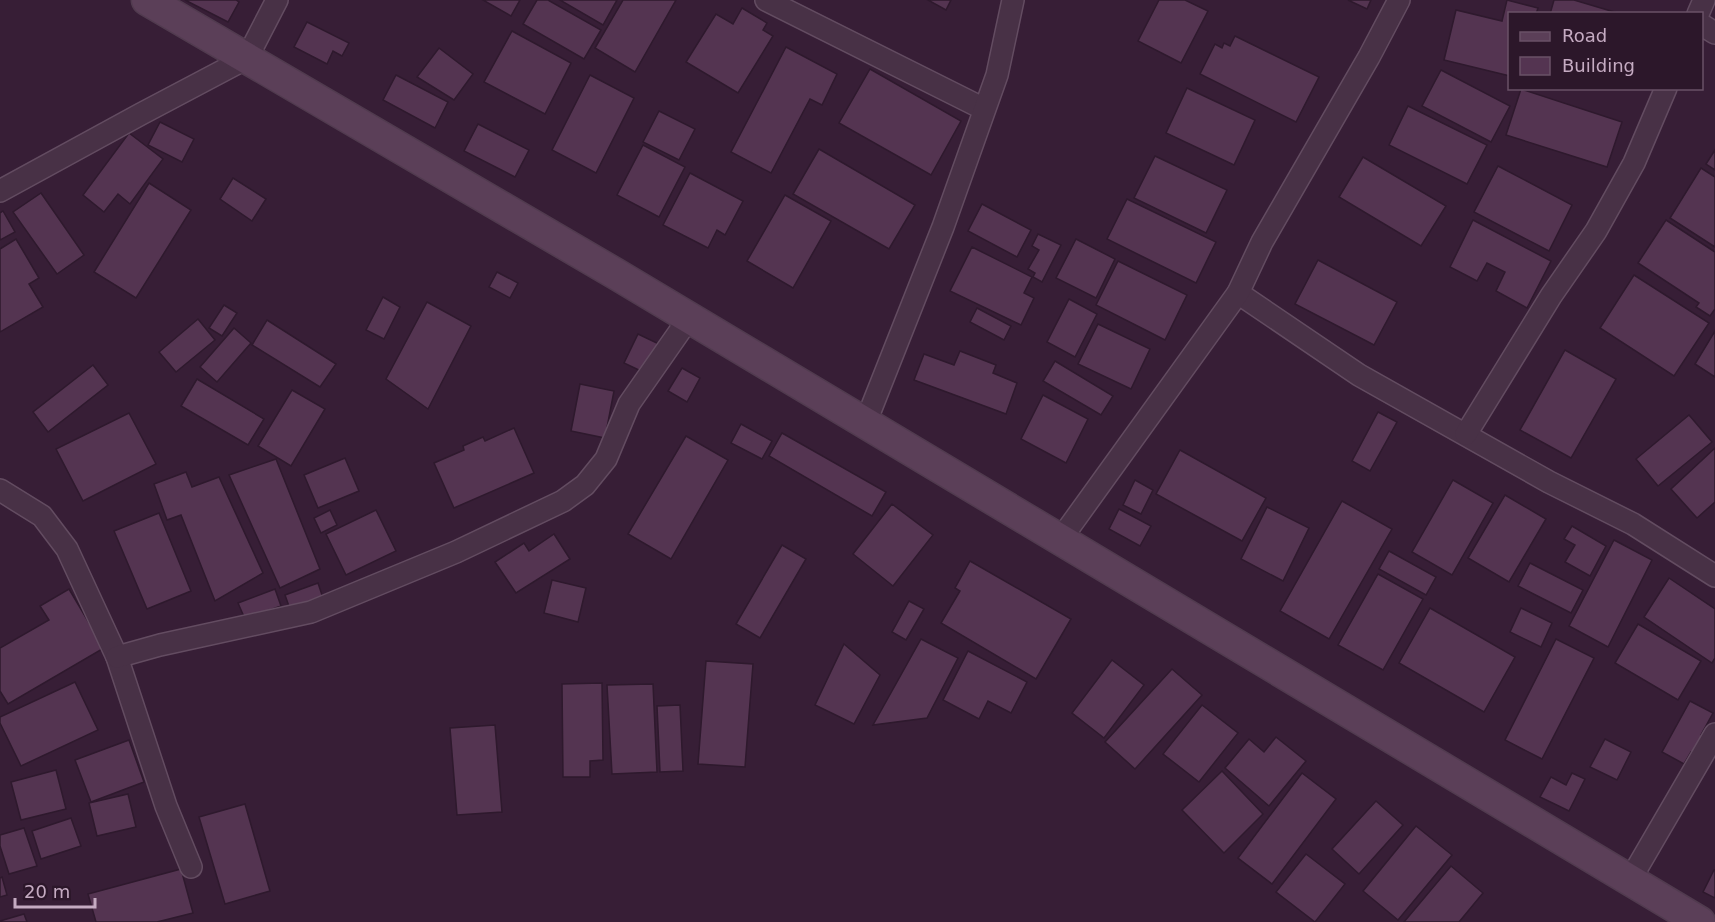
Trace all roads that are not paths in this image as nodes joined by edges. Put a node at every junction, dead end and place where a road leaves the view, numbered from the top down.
1 (147, 0) edge
2 (277, 0) edge
3 (766, 0) edge
4 (1013, 0) edge
5 (1399, 0) edge
6 (247, 58) junction
7 (1665, 90) edge
8 (984, 109) junction
9 (0, 191) edge
10 (1238, 293) junction
11 (689, 318) junction
12 (865, 424) junction
13 (1466, 434) junction
14 (0, 490) edge
15 (1060, 540) junction
16 (1715, 576) edge
17 (117, 657) junction
18 (1715, 734) edge
19 (191, 867) dead end
20 (1630, 880) junction
21 (1700, 922) edge

1 - 6 main road
2 - 6 street
3 - 8 street
4 - 8 street
5 - 10 street
6 - 9 street
6 - 11 main road
7 - 13 street
8 - 12 street
10 - 13 street
10 - 15 street
11 - 12 main road
11 - 17 street
12 - 15 main road
13 - 16 street
14 - 17 street
15 - 20 main road
17 - 19 street
18 - 20 street
20 - 21 main road

